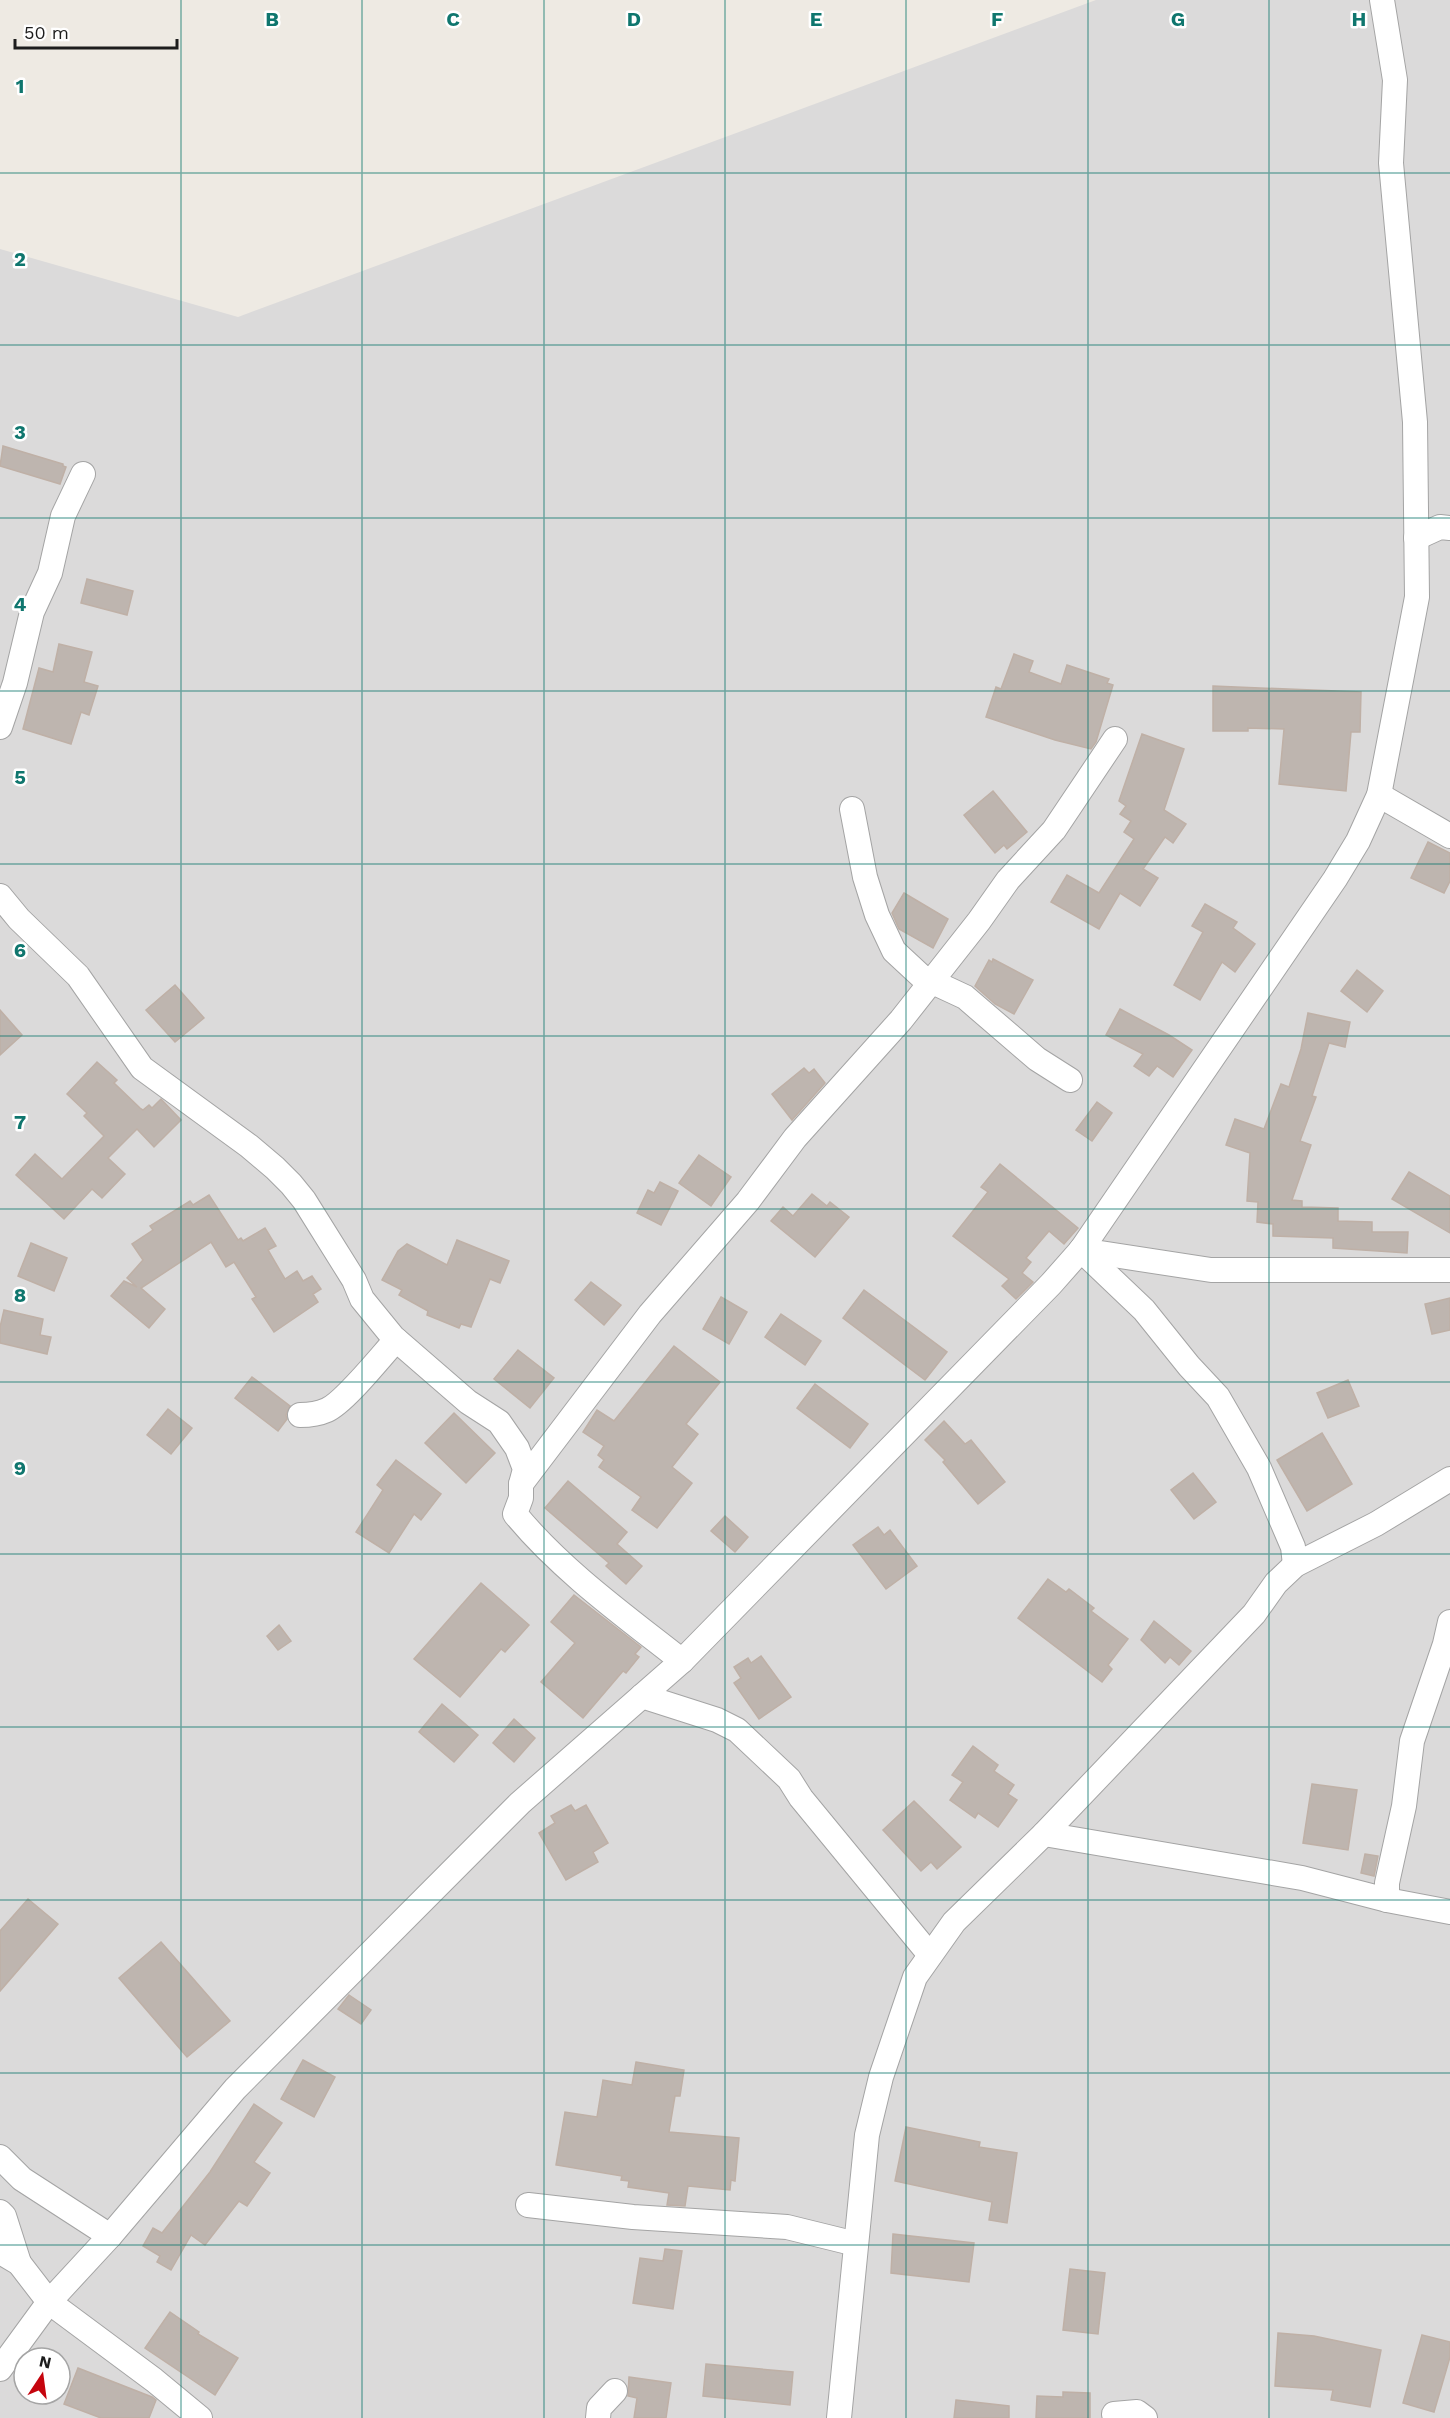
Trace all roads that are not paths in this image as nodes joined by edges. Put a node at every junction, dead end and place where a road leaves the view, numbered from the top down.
1 (1382, 0) edge
2 (83, 474) dead end
3 (1450, 528) edge
4 (1416, 538) junction
5 (0, 727) edge
6 (1116, 739) dead end
7 (1379, 795) junction
8 (852, 809) dead end
9 (1450, 836) edge
10 (0, 896) edge
11 (932, 982) junction
12 (1070, 1080) dead end
13 (1081, 1250) junction
14 (1450, 1270) edge
15 (396, 1340) junction
16 (300, 1415) dead end
17 (521, 1485) junction
18 (1443, 1489) edge
19 (1295, 1565) junction
20 (1450, 1622) edge
21 (682, 1661) junction
22 (642, 1696) junction
23 (1044, 1834) junction
24 (1388, 1900) junction
25 (1450, 1912) edge
26 (930, 1955) junction
27 (0, 2157) edge
28 (528, 2205) dead end
29 (0, 2212) edge
30 (110, 2236) junction
31 (856, 2244) junction
32 (10, 2258) edge
33 (49, 2302) junction
34 (0, 2369) edge
35 (615, 2391) dead end
36 (1114, 2414) dead end
37 (200, 2418) edge
38 (598, 2418) edge
39 (839, 2418) edge
40 (1145, 2418) edge

1 - 4 street
2 - 5 street
3 - 4 street
4 - 7 street
6 - 11 street
7 - 9 street
7 - 13 street
8 - 11 street
10 - 15 street
11 - 12 street
11 - 17 street
13 - 14 street
13 - 19 street
13 - 21 street
15 - 16 street
15 - 17 street
17 - 21 street
18 - 19 street
19 - 23 street
20 - 24 street
21 - 22 street
22 - 26 street
22 - 30 street
23 - 24 street
23 - 26 street
24 - 25 street
26 - 31 street
27 - 30 street
28 - 31 street
29 - 32 street
30 - 33 street
31 - 39 street
32 - 33 street
33 - 34 street
33 - 37 street
35 - 38 street
36 - 40 street

